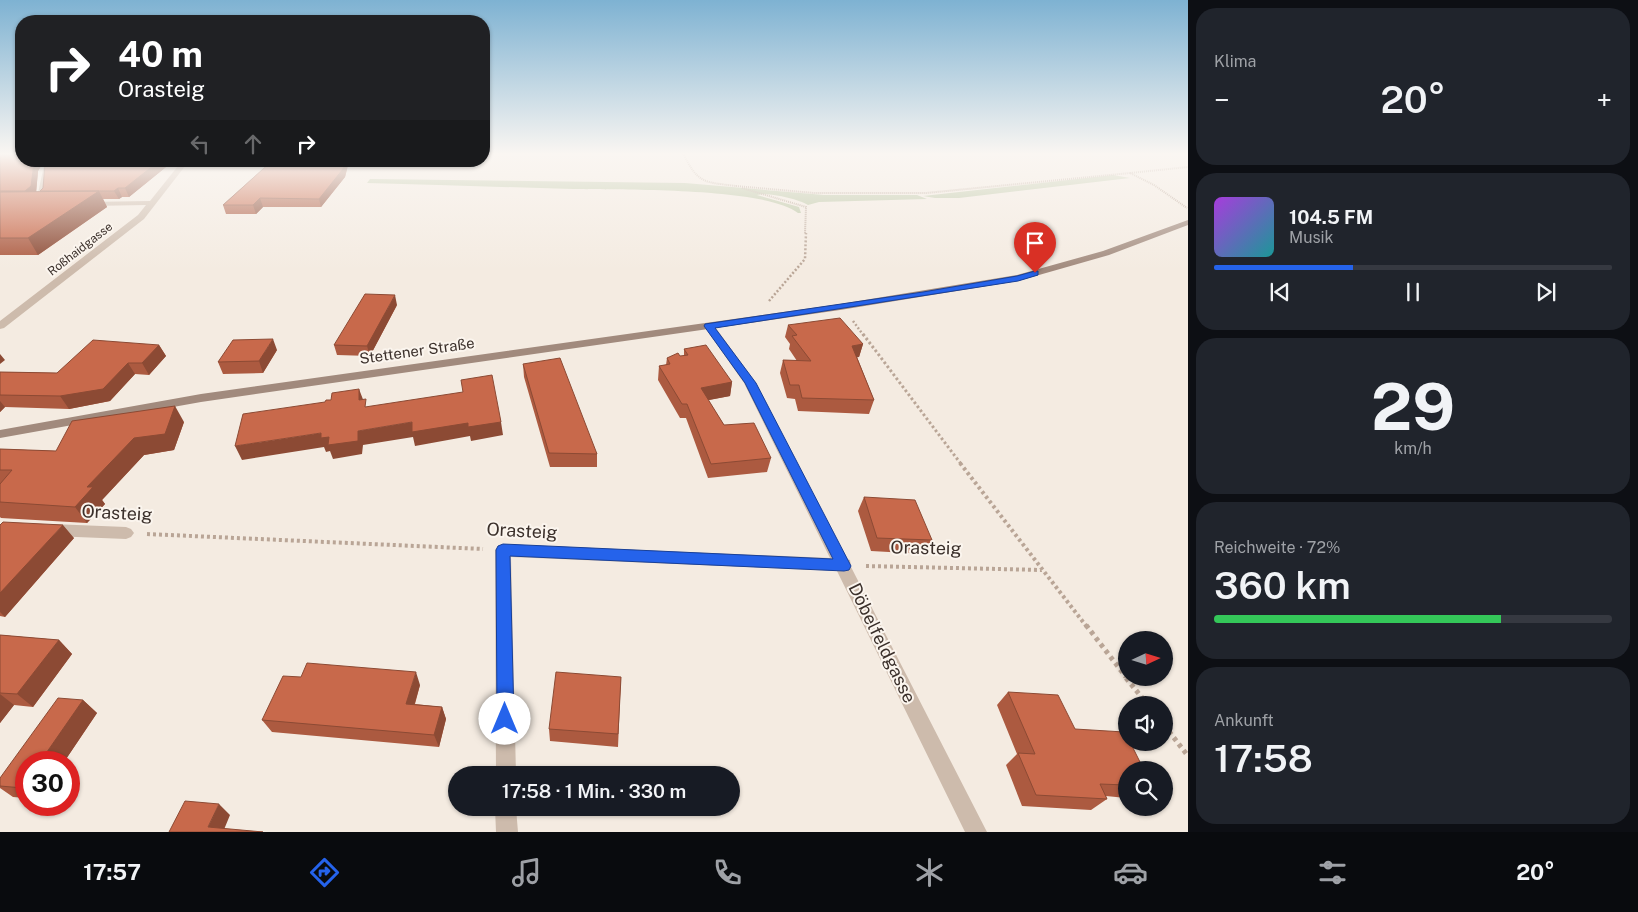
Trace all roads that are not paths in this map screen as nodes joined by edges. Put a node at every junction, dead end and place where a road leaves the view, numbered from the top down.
1 (42, 192) edge
2 (163, 192) edge
3 (154, 203) junction
4 (42, 204) edge
5 (80, 204) edge
6 (1188, 222) edge
7 (0, 326) edge
8 (709, 326) junction
9 (0, 434) edge
10 (39, 529) edge
11 (126, 533) road end
12 (844, 566) junction
13 (506, 766) edge
14 (506, 816) edge
15 (507, 832) edge
16 (976, 832) edge

1 - 4 street
2 - 3 street, Roßhaidgasse
3 - 5 street
3 - 7 street, Roßhaidgasse
6 - 8 street, Stettener Straße
8 - 9 street, Stettener Straße
8 - 12 street, Döbelfeldgasse
10 - 11 street, Orasteig
12 - 13 street, Orasteig
12 - 16 street, Döbelfeldgasse
14 - 15 street

